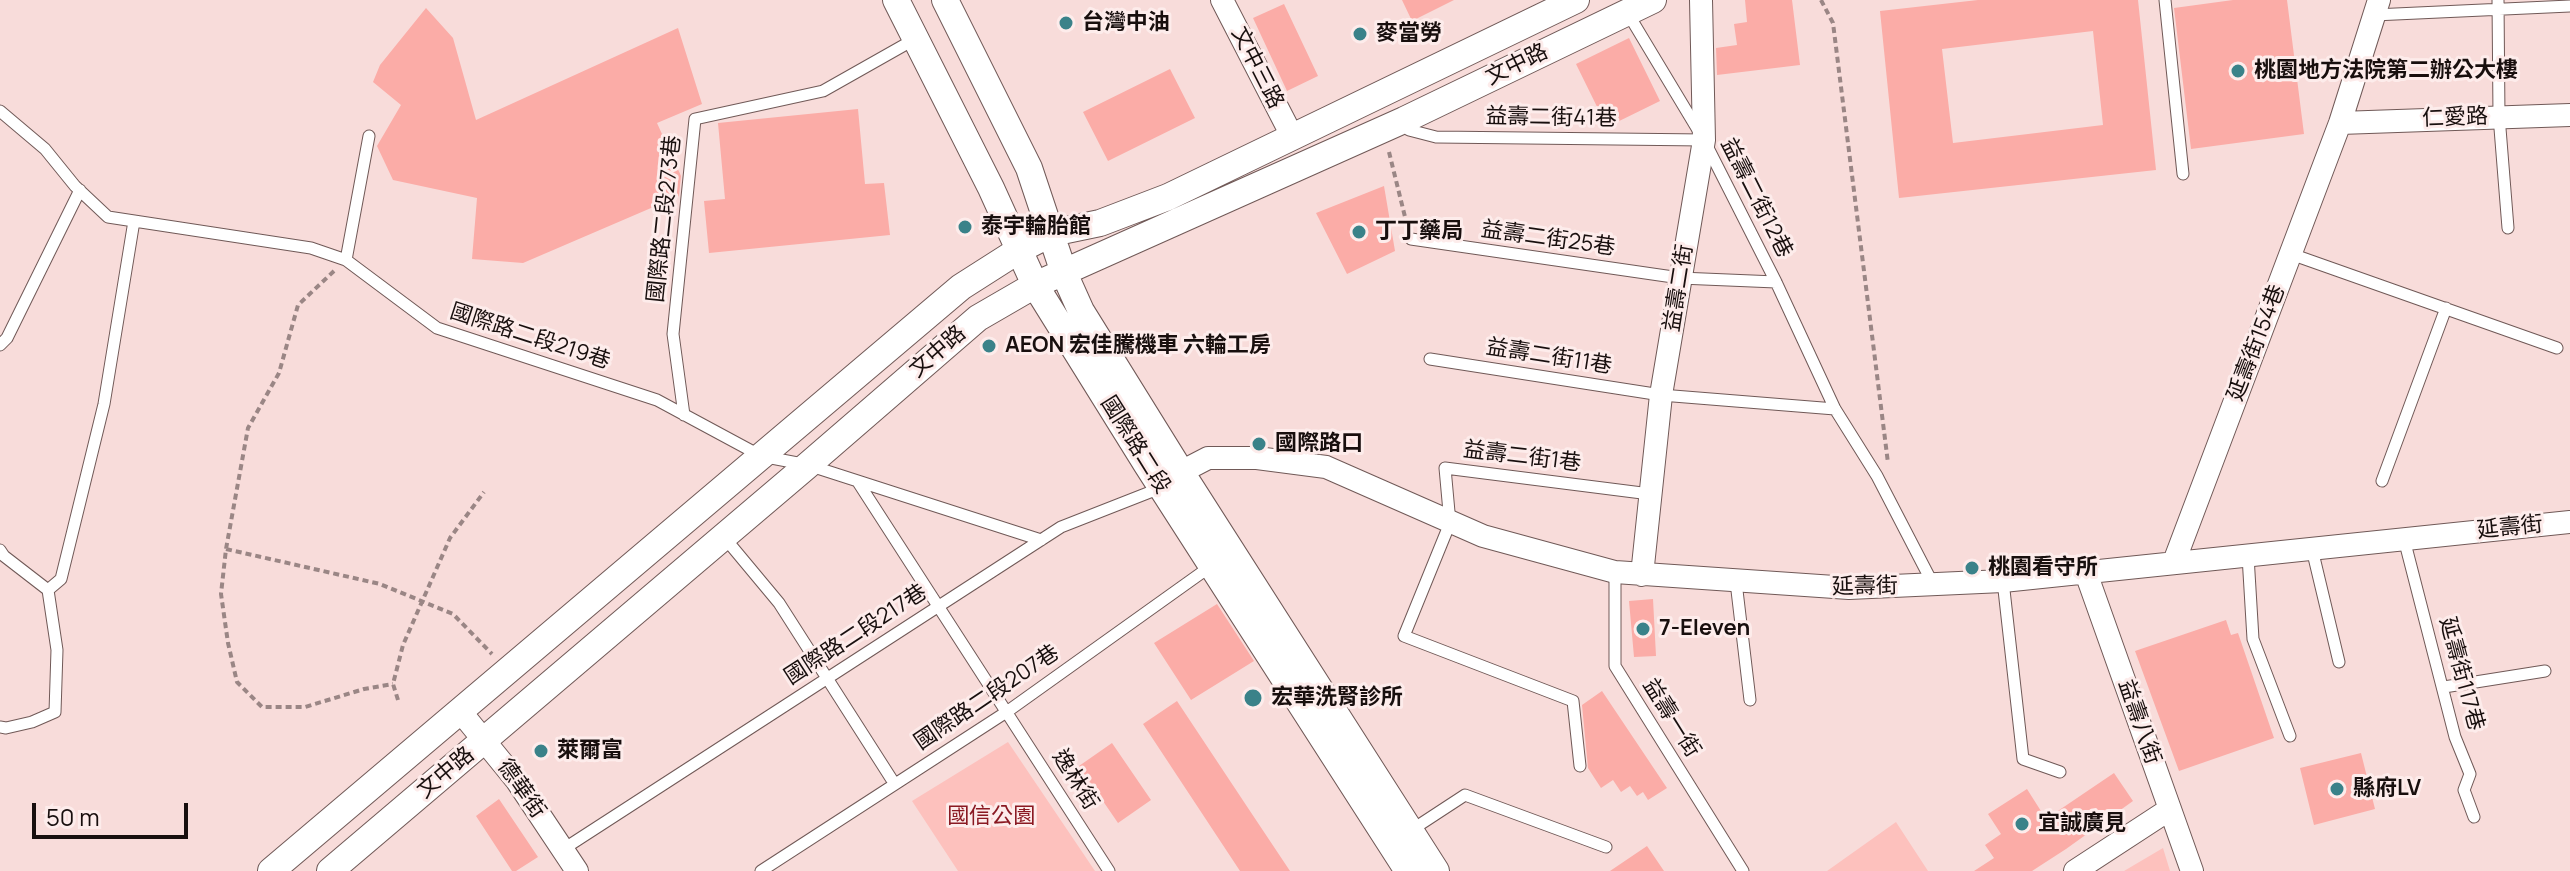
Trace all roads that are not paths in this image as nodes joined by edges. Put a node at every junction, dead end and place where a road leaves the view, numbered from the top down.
1 (896, 0) edge
2 (945, 0) edge
3 (1222, 0) edge
4 (1576, 0) edge
5 (1653, 0) edge
6 (1701, 0) edge
7 (2165, 0) edge
8 (2498, 4) edge
9 (1624, 6) edge
10 (2570, 6) edge
11 (2376, 8) edge
12 (915, 39) junction
13 (0, 111) edge
14 (2570, 115) edge
15 (2499, 116) junction
16 (2340, 123) junction
17 (1393, 124) junction
18 (369, 136) dead end
19 (1292, 136) junction
20 (1704, 140) junction
21 (2183, 174) dead end
22 (80, 190) junction
23 (134, 221) junction
24 (2508, 228) dead end
25 (1052, 233) junction
26 (1411, 239) road end
27 (1019, 250) junction
28 (2291, 254) junction
29 (346, 260) junction
30 (1064, 273) junction
31 (1680, 278) junction
32 (1776, 282) junction
33 (1035, 285) junction
34 (2446, 308) junction
35 (0, 345) edge
36 (2557, 348) dead end
37 (1430, 359) dead end
38 (1661, 395) junction
39 (1835, 409) junction
40 (684, 415) junction
41 (761, 456) junction
42 (808, 465) junction
43 (1171, 480) junction
44 (858, 481) junction
45 (2382, 481) dead end
46 (1650, 494) junction
47 (2570, 522) edge
48 (1450, 523) junction
49 (724, 537) junction
50 (2404, 539) junction
51 (1041, 540) junction
52 (2312, 549) junction
53 (0, 550) edge
54 (2248, 556) junction
55 (1222, 559) junction
56 (2174, 562) junction
57 (1615, 572) junction
58 (2086, 573) junction
59 (1642, 575) junction
60 (2003, 581) junction
61 (1736, 582) junction
62 (1933, 584) junction
63 (48, 590) junction
64 (938, 606) junction
65 (2339, 662) dead end
66 (2545, 671) dead end
67 (825, 678) junction
68 (2444, 687) junction
69 (1750, 700) dead end
70 (460, 711) junction
71 (1008, 711) junction
72 (0, 727) edge
73 (2290, 736) dead end
74 (485, 740) junction
75 (1580, 766) dead end
76 (2060, 772) dead end
77 (894, 783) junction
78 (2170, 809) junction
79 (2474, 817) dead end
80 (1410, 831) junction
81 (1606, 847) dead end
82 (562, 850) junction
83 (271, 871) edge
84 (330, 871) edge
85 (577, 871) edge
86 (761, 871) edge
87 (1109, 871) edge
88 (1408, 871) edge
89 (1436, 871) edge
90 (1743, 871) edge
91 (2075, 871) edge
92 (2192, 871) edge

1 - 12 street, 國際路二段
2 - 25 street, 國際路二段
3 - 19 street, 文中三路
4 - 19 street, 文中路
5 - 9 street, 文中路
6 - 20 street, 益壽二街
7 - 21 lane
8 - 10 lane
8 - 11 lane
8 - 15 lane
9 - 17 street, 文中路
9 - 20 lane, 益壽二街12巷
11 - 16 street, 延壽街154巷
12 - 27 street, 國際路二段
12 - 40 lane, 國際路二段273巷
13 - 22 lane, 國際路二段219巷
14 - 15 street, 仁愛路
15 - 16 street, 仁愛路
15 - 24 lane
16 - 28 street, 延壽街154巷
17 - 20 lane, 益壽二街41巷
17 - 30 street, 文中路
18 - 29 lane
19 - 25 street, 文中路
20 - 31 street, 益壽二街
20 - 32 lane, 益壽二街12巷
22 - 23 lane, 國際路二段219巷
22 - 35 lane
23 - 29 lane, 國際路二段219巷
23 - 63 lane
25 - 27 street, 文中路
25 - 30 street, 國際路二段
26 - 31 lane, 益壽二街25巷
27 - 33 street, 國際路二段
27 - 41 street, 文中路
28 - 34 lane
28 - 56 street, 延壽街154巷
29 - 40 lane, 國際路二段219巷
30 - 33 street, 文中路
30 - 43 street, 國際路二段
31 - 32 lane, 益壽二街25巷
31 - 38 street, 益壽二街
32 - 39 lane, 益壽二街12巷
33 - 42 street, 文中路
33 - 43 street, 國際路二段
34 - 36 lane
34 - 45 lane
37 - 38 lane, 益壽二街11巷
38 - 39 lane
38 - 46 street, 益壽二街
39 - 62 lane, 益壽二街12巷
40 - 41 lane, 國際路二段219巷
41 - 42 lane, 國際路二段219巷
41 - 70 street, 文中路
42 - 44 lane, 國際路二段219巷
42 - 49 street, 文中路
43 - 48 street, 延壽街
43 - 51 lane, 國際路二段217巷
43 - 55 street, 國際路二段
44 - 51 lane, 國際路二段219巷
44 - 64 lane, 逸林街
46 - 48 lane, 益壽二街1巷
46 - 59 street, 益壽二街
47 - 50 street, 延壽街
48 - 57 street, 延壽街
48 - 75 lane
49 - 67 lane
49 - 74 street, 文中路
50 - 52 street, 延壽街
50 - 68 lane, 延壽街117巷
51 - 64 lane, 國際路二段217巷
52 - 54 street, 延壽街
52 - 65 lane
53 - 63 lane
54 - 56 street, 延壽街
54 - 73 lane
55 - 71 lane, 國際路二段207巷
55 - 80 street, 國際路二段
55 - 88 street, 國際路二段
56 - 58 street, 延壽街
57 - 59 street, 延壽街
57 - 90 lane, 益壽一街
58 - 60 street, 延壽街
58 - 78 street, 益壽八街
59 - 61 street, 延壽街
60 - 62 street, 延壽街
60 - 76 lane
61 - 62 street, 延壽街
61 - 69 lane
63 - 72 lane
64 - 67 lane, 國際路二段217巷
64 - 71 lane, 逸林街
66 - 68 lane
67 - 77 lane
67 - 82 lane, 國際路二段217巷
68 - 79 lane, 延壽街117巷
70 - 74 street, 德華街
70 - 83 street, 文中路
71 - 77 lane, 國際路二段207巷
71 - 87 lane, 逸林街
74 - 82 street, 德華街
74 - 84 street, 文中路
77 - 86 lane, 國際路二段207巷
78 - 91 street
78 - 92 street, 益壽八街
80 - 81 lane
80 - 89 street, 國際路二段
82 - 85 street, 德華街

